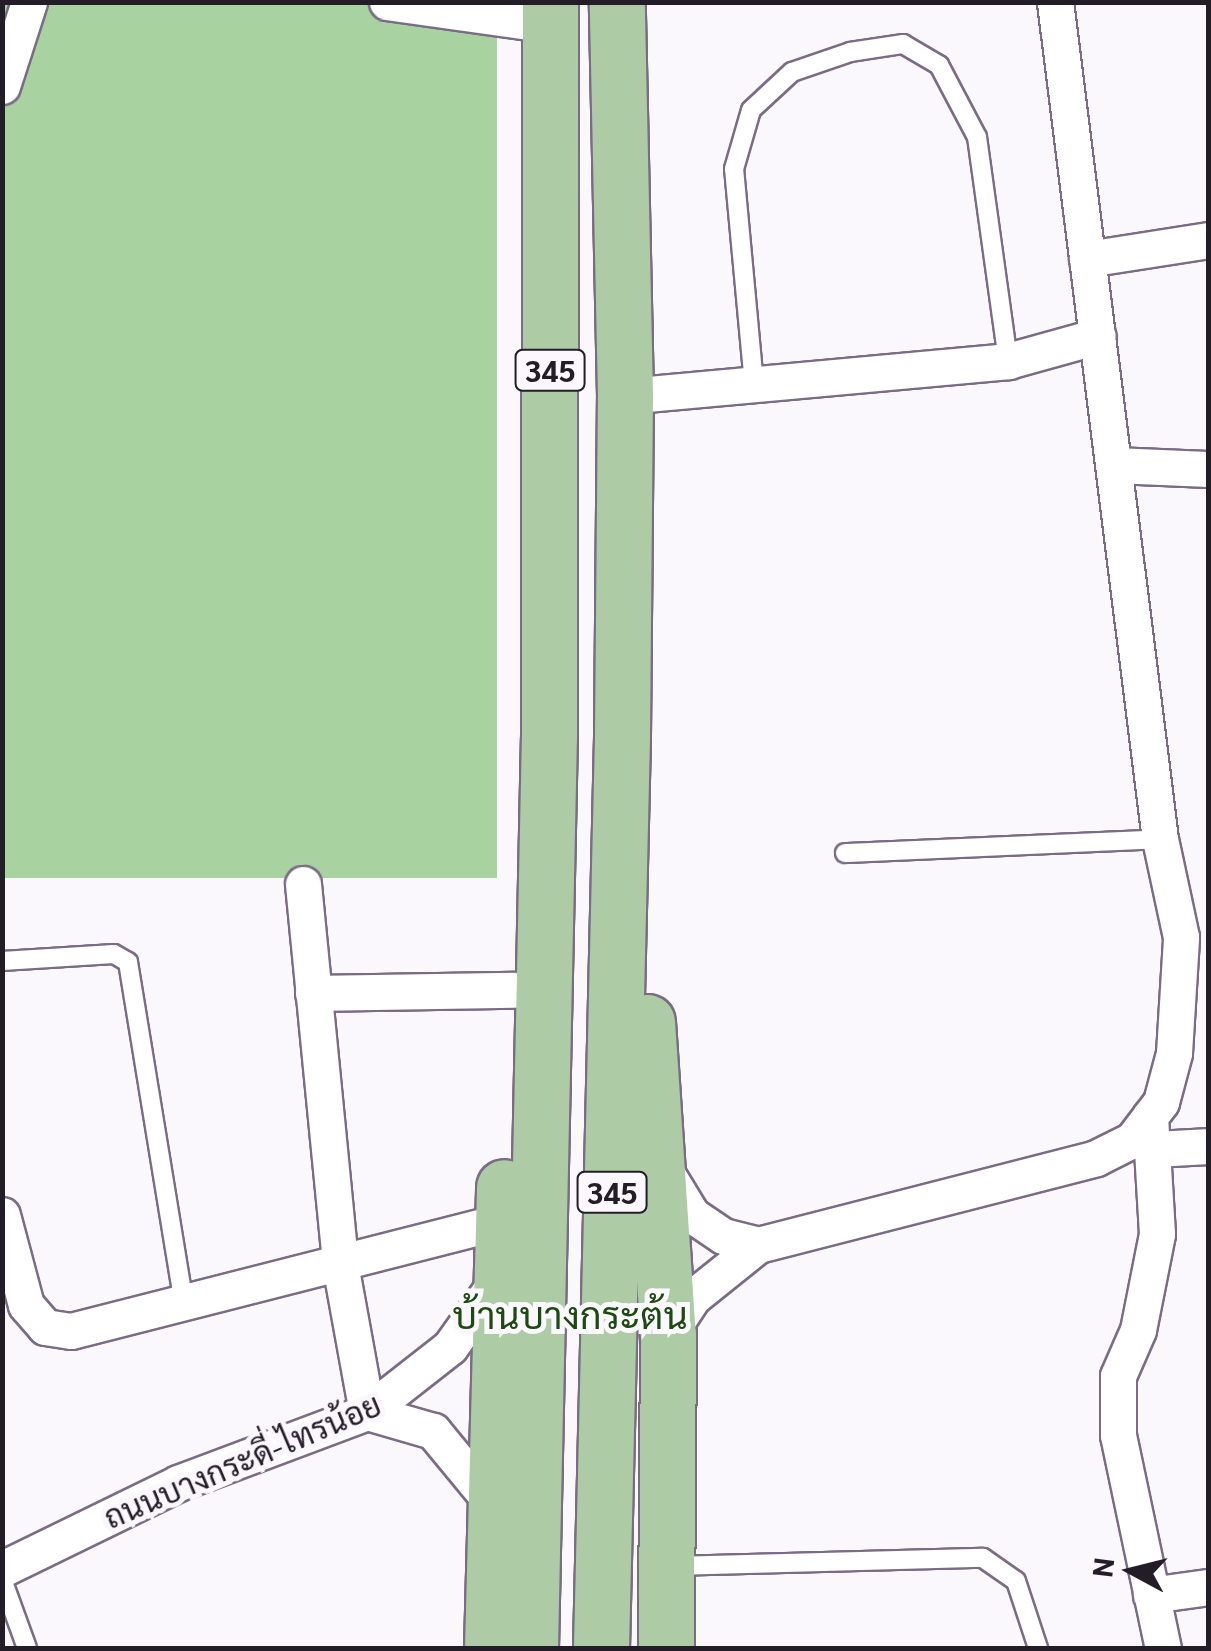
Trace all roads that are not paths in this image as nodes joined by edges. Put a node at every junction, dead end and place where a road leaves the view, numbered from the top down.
1 (28, 2) edge
2 (387, 2) edge
3 (617, 2) edge
4 (1055, 2) edge
5 (550, 14) edge
6 (2, 86) edge
7 (1208, 240) edge
8 (1087, 260) junction
9 (1098, 336) junction
10 (1008, 361) junction
11 (754, 384) junction
12 (625, 396) junction
13 (1114, 465) junction
14 (1208, 469) edge
15 (622, 735) junction
16 (549, 737) junction
17 (1160, 839) junction
18 (844, 853) dead end
19 (304, 884) dead end
20 (2, 961) edge
21 (514, 990) junction
22 (313, 993) junction
23 (655, 1127) junction
24 (1152, 1133) junction
25 (1208, 1146) edge
26 (2, 1215) edge
27 (502, 1221) junction
28 (758, 1246) junction
29 (340, 1264) junction
30 (499, 1278) junction
31 (184, 1303) junction
32 (668, 1335) junction
33 (367, 1412) junction
34 (494, 1504) junction
35 (667, 1566) junction
36 (2, 1569) edge
37 (2, 1578) edge
38 (1208, 1587) edge
39 (1151, 1595) junction
40 (27, 1648) edge
41 (492, 1648) edge
42 (530, 1648) edge
43 (601, 1648) edge
44 (666, 1648) edge
45 (1038, 1648) edge
46 (1163, 1648) edge

1 - 6 street
2 - 5 street
3 - 12 main road, 345
4 - 8 street
5 - 16 main road, 345
7 - 8 street
8 - 9 street
9 - 10 street
9 - 13 street
10 - 11 street
10 - 11 lane
11 - 12 street
12 - 15 main road, 345
13 - 14 street
13 - 17 street
15 - 23 main road
15 - 43 main road, 345
16 - 21 main road
16 - 42 main road, 345
17 - 18 lane
17 - 24 street
19 - 22 street
20 - 31 lane
21 - 22 street
21 - 27 main road
22 - 29 street
23 - 28 street
23 - 32 main road
24 - 25 street
24 - 28 street
24 - 39 street
26 - 31 street
27 - 29 street
27 - 30 main road
28 - 32 street
29 - 31 street
29 - 33 street
30 - 33 street, ถนนบางกระดี่-ไทรน้อย
30 - 34 main road
32 - 35 main road
33 - 34 street
33 - 36 street, ถนนบางกระดี่-ไทรน้อย
34 - 41 main road
35 - 44 main road
35 - 45 lane
37 - 40 lane
38 - 39 street
39 - 46 street

